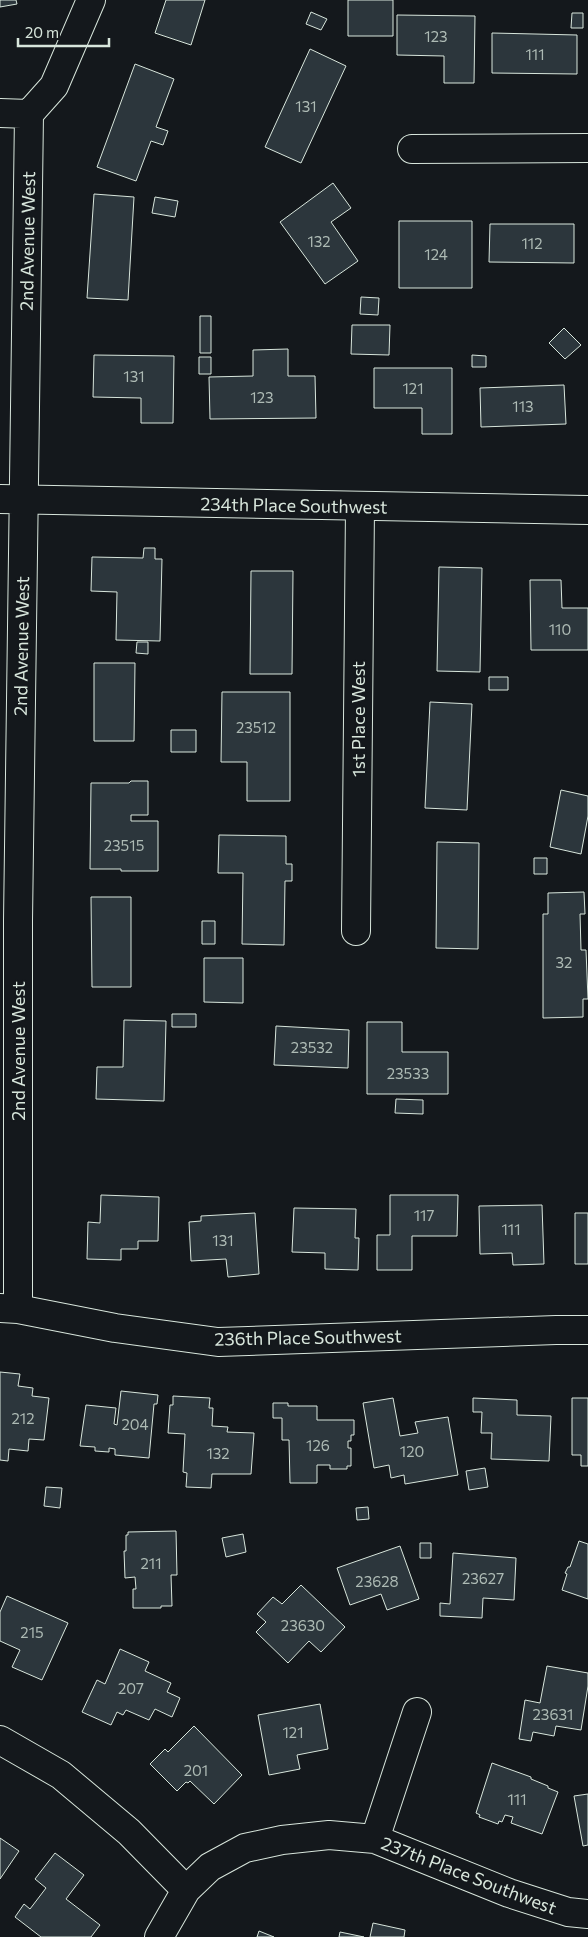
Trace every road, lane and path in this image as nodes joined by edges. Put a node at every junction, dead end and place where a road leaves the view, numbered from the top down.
1 (91, 0) edge
2 (0, 113) edge
3 (28, 114) junction
4 (588, 148) edge
5 (412, 149) dead end
6 (12, 500) edge
7 (360, 507) junction
8 (588, 510) edge
9 (9, 921) edge
10 (356, 931) dead end
11 (9, 1309) edge
12 (588, 1330) edge
13 (417, 1712) dead end
14 (0, 1740) edge
15 (375, 1838) junction
16 (186, 1890) junction
17 (588, 1914) edge
18 (160, 1937) edge

1 - 3 street
2 - 3 street
3 - 6 street, 2nd Avenue West
4 - 5 street
6 - 7 street, 234th Place Southwest
6 - 9 street, 2nd Avenue West
7 - 8 street, 234th Place Southwest
7 - 10 street, 1st Place West
9 - 11 street, 2nd Avenue West
11 - 12 street, 236th Place Southwest
13 - 15 street
14 - 16 street
15 - 16 street, 237th Place Southwest
15 - 17 street, 237th Place Southwest
16 - 18 street

